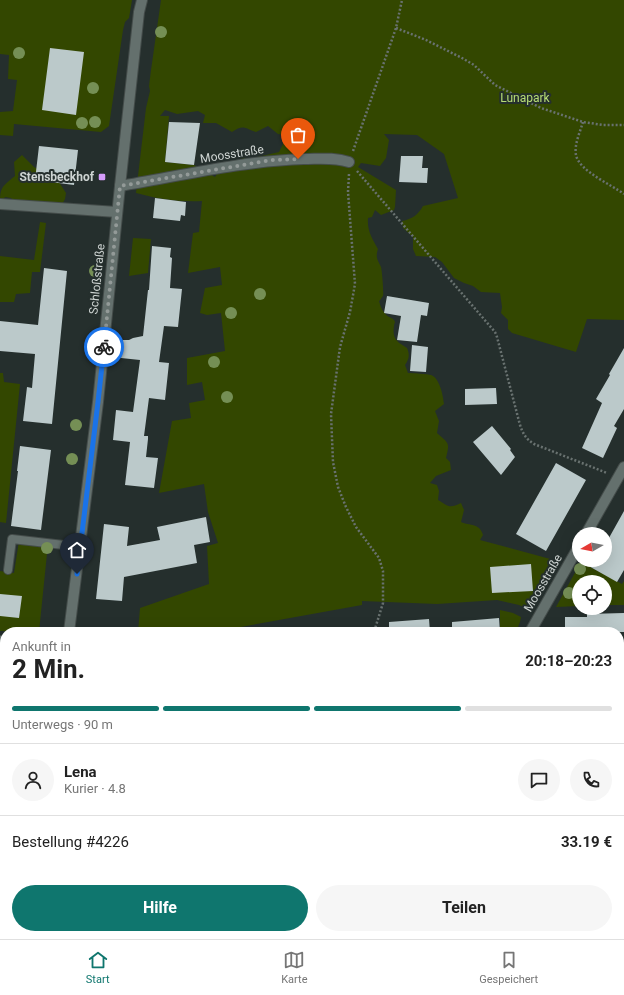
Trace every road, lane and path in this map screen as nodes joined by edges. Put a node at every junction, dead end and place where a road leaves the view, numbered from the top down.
1 (142, 0) edge
2 (402, 0) edge
3 (396, 28) junction
4 (583, 122) junction
5 (624, 125) edge
6 (349, 162) junction
7 (120, 186) junction
8 (624, 194) edge
9 (0, 204) edge
10 (117, 212) junction
11 (624, 467) edge
12 (619, 477) junction
13 (590, 527) edge
14 (81, 547) junction
15 (572, 558) edge
16 (8, 570) dead end
17 (70, 627) edge
18 (376, 627) edge
19 (533, 627) edge

1 - 7 street, Schloßstraße
2 - 3 path
3 - 4 path
3 - 6 path
4 - 5 path
4 - 8 path
6 - 7 street, Moosstraße
6 - 12 path
6 - 18 path
7 - 10 street, Schloßstraße
9 - 10 street
10 - 14 street, Schloßstraße
11 - 12 street
12 - 13 street
14 - 16 lane
14 - 17 street, Schloßstraße
15 - 19 street, Moosstraße

